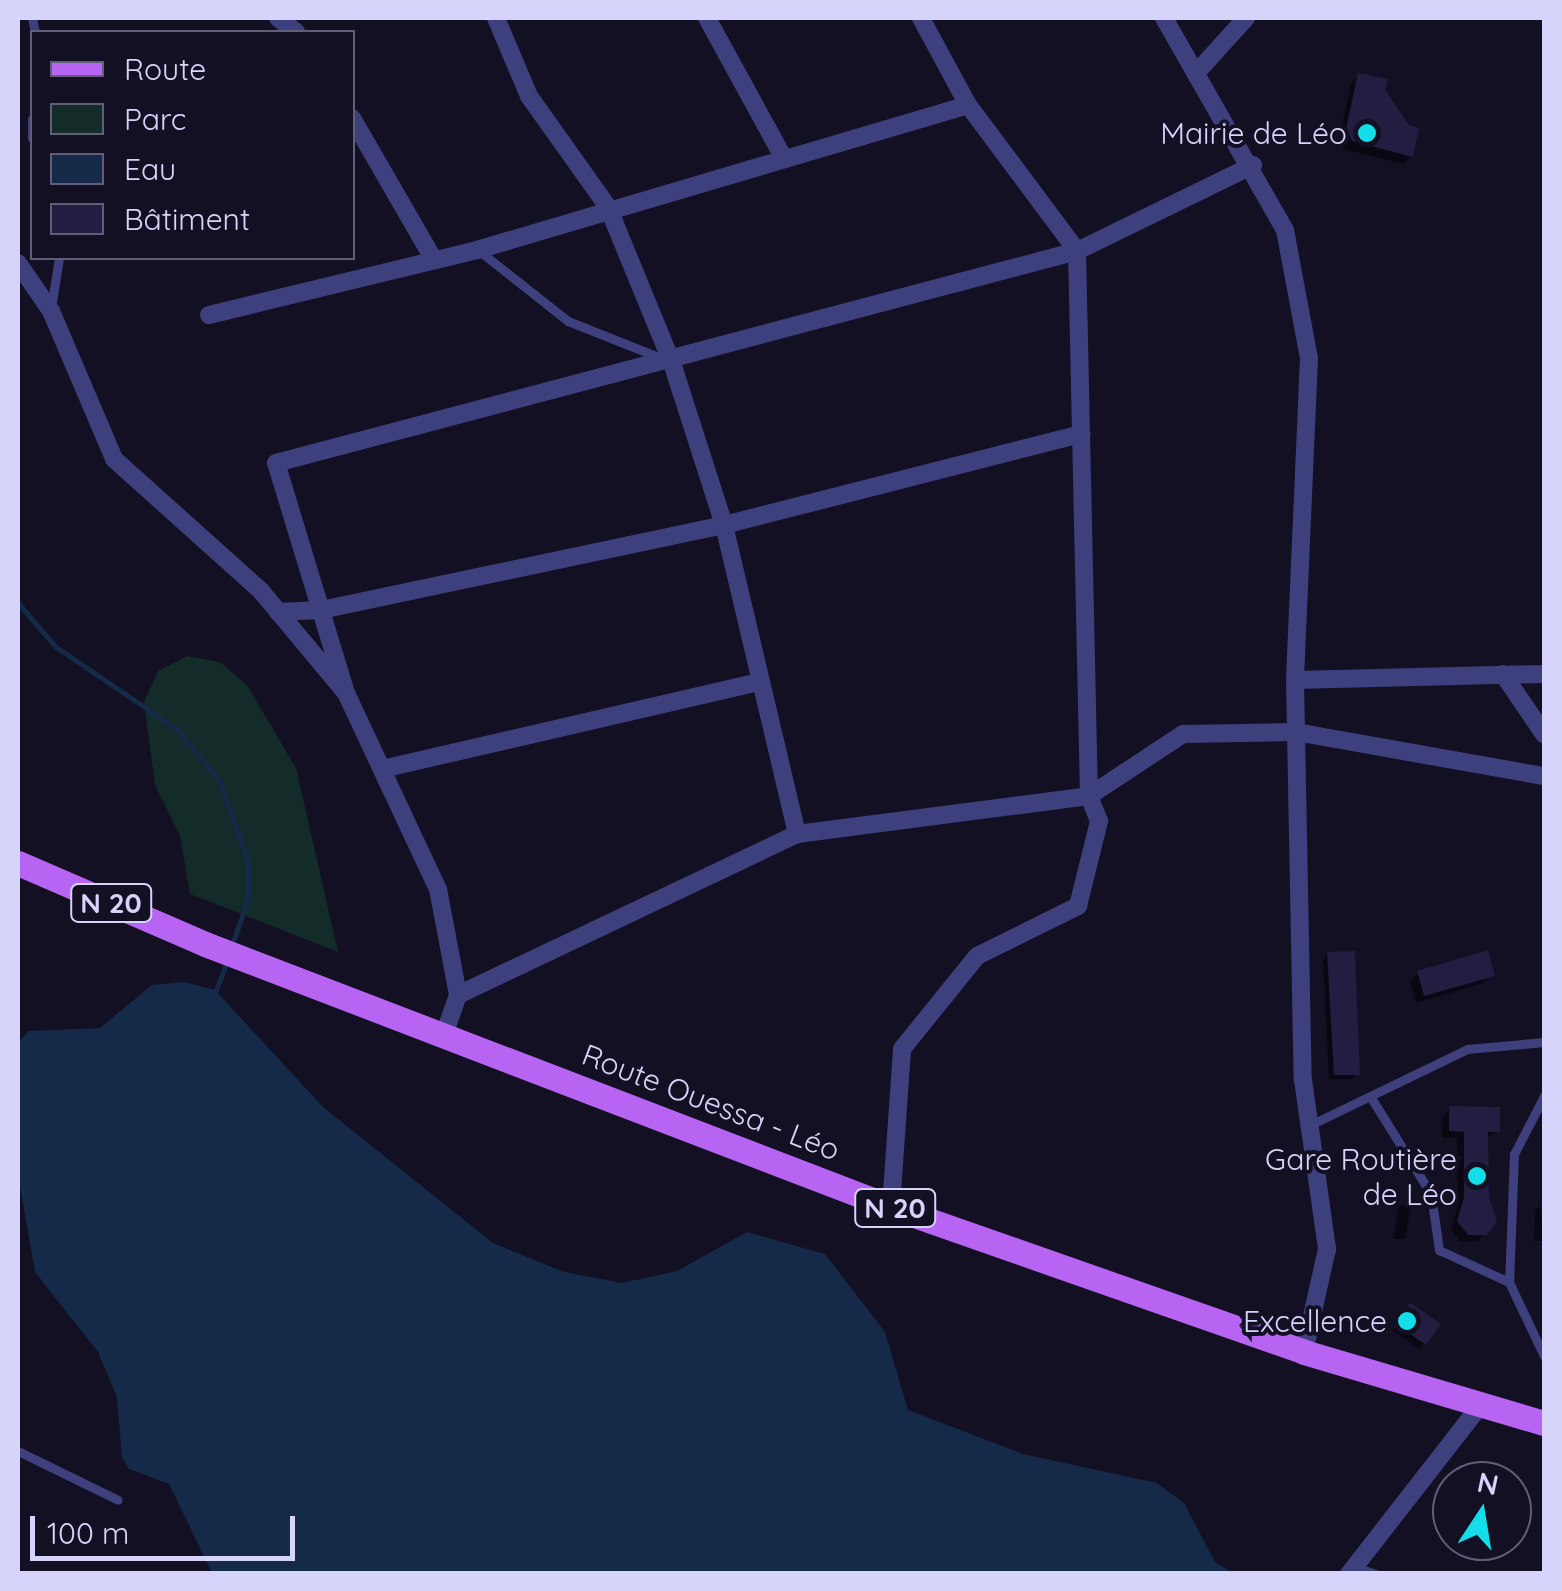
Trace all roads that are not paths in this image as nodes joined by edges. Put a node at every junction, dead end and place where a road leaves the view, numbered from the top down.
1 (496, 18) edge
2 (707, 18) edge
3 (921, 18) edge
4 (1164, 18) edge
5 (1184, 18) edge
6 (1246, 18) edge
7 (1181, 44) junction
8 (1197, 72) junction
9 (968, 105) junction
10 (355, 123) edge
11 (783, 157) junction
12 (1253, 165) junction
13 (608, 207) junction
14 (477, 250) junction
15 (1076, 250) junction
16 (59, 260) edge
17 (434, 260) junction
18 (18, 263) edge
19 (51, 311) junction
20 (210, 315) dead end
21 (672, 363) junction
22 (1082, 434) junction
23 (724, 525) junction
24 (322, 610) junction
25 (278, 612) junction
26 (1502, 674) junction
27 (1544, 674) edge
28 (1295, 680) junction
29 (760, 682) junction
30 (346, 693) junction
31 (1296, 732) junction
32 (1544, 734) edge
33 (382, 769) junction
34 (1544, 776) edge
35 (1089, 796) junction
36 (796, 834) junction
37 (19, 868) edge
38 (458, 994) junction
39 (444, 1035) junction
40 (1544, 1042) edge
41 (1370, 1096) junction
42 (1544, 1096) edge
43 (1306, 1128) junction
44 (891, 1207) junction
45 (1510, 1282) junction
46 (1304, 1352) junction
47 (1544, 1356) edge
48 (1479, 1407) junction
49 (1544, 1423) edge
50 (18, 1451) edge
51 (118, 1500) dead end
52 (1352, 1570) edge
53 (1374, 1574) edge

1 - 13 street
2 - 11 street
3 - 9 street
4 - 7 street
5 - 7 street
6 - 8 street
7 - 8 street
8 - 12 street
9 - 11 street
9 - 15 street
10 - 17 street
11 - 13 street
12 - 15 street
12 - 28 street
13 - 14 street
13 - 21 street
14 - 17 street
14 - 21 lane
15 - 21 street
15 - 22 street
16 - 19 lane
17 - 20 street
18 - 19 street
19 - 25 street
21 - 23 street
21 - 24 street
22 - 23 street
22 - 35 street
23 - 24 street
23 - 29 street
24 - 25 street
24 - 30 street
25 - 30 street
26 - 27 street
26 - 28 street
26 - 32 street
28 - 31 street
29 - 33 street
29 - 36 street
30 - 33 street
31 - 34 street
31 - 35 street
31 - 43 street
33 - 38 street
35 - 36 street
35 - 44 street
36 - 38 street
37 - 39 main road, Route Ouessa - Léo / N 20
38 - 39 street
39 - 44 main road, Route Ouessa - Léo / N 20
40 - 41 lane
41 - 43 lane
41 - 45 lane
42 - 45 lane
43 - 46 street
44 - 46 main road, Route Ouessa - Léo / N 20
45 - 47 lane
46 - 48 main road, Route Ouessa - Léo / N 20
48 - 49 main road, Route Ouessa - Léo / N 20
48 - 52 street
50 - 51 lane
52 - 53 lane

